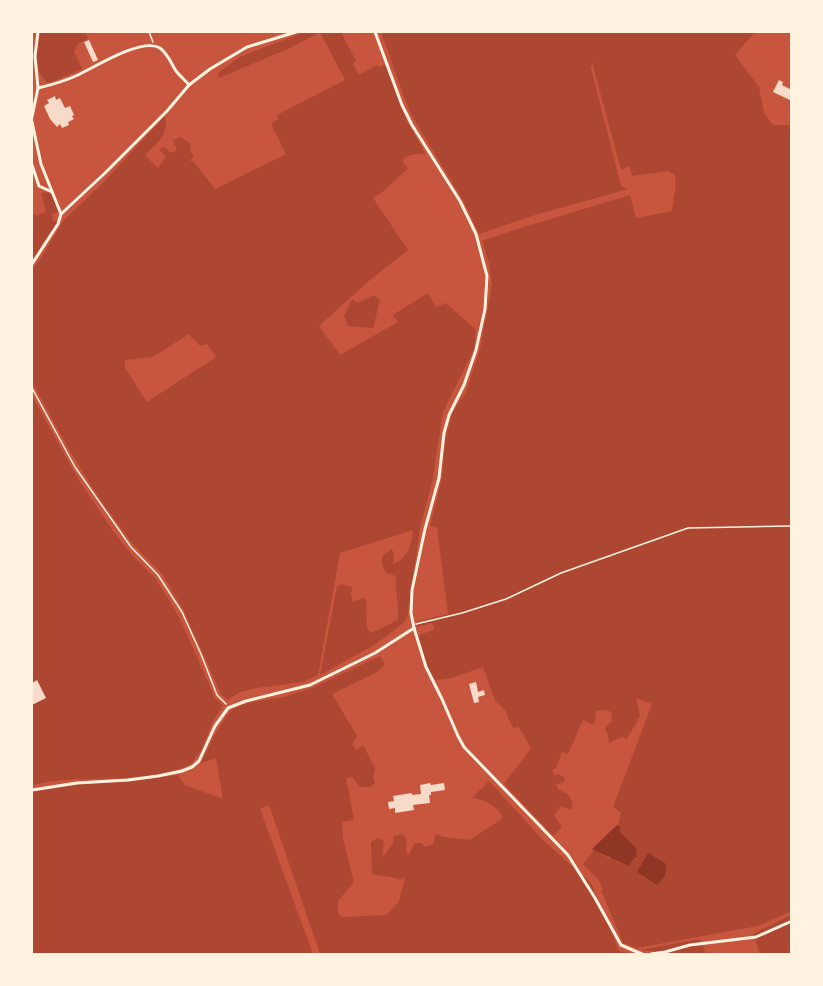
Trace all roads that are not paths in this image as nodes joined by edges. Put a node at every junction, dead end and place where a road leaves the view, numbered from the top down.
1 (38, 32) edge
2 (296, 32) edge
3 (375, 32) edge
4 (189, 85) junction
5 (38, 88) junction
6 (32, 120) edge
7 (35, 139) junction
8 (32, 145) edge
9 (32, 165) edge
10 (52, 192) junction
11 (61, 214) junction
12 (32, 264) edge
13 (413, 626) junction
14 (32, 790) edge
15 (792, 921) edge
16 (642, 954) edge
17 (651, 954) edge

1 - 5 street
2 - 4 street
3 - 13 street
4 - 5 street
4 - 11 street
5 - 6 street
6 - 7 street
7 - 8 street
7 - 10 street
9 - 10 street
10 - 11 street
11 - 12 street
13 - 14 street
13 - 16 street
15 - 17 street

